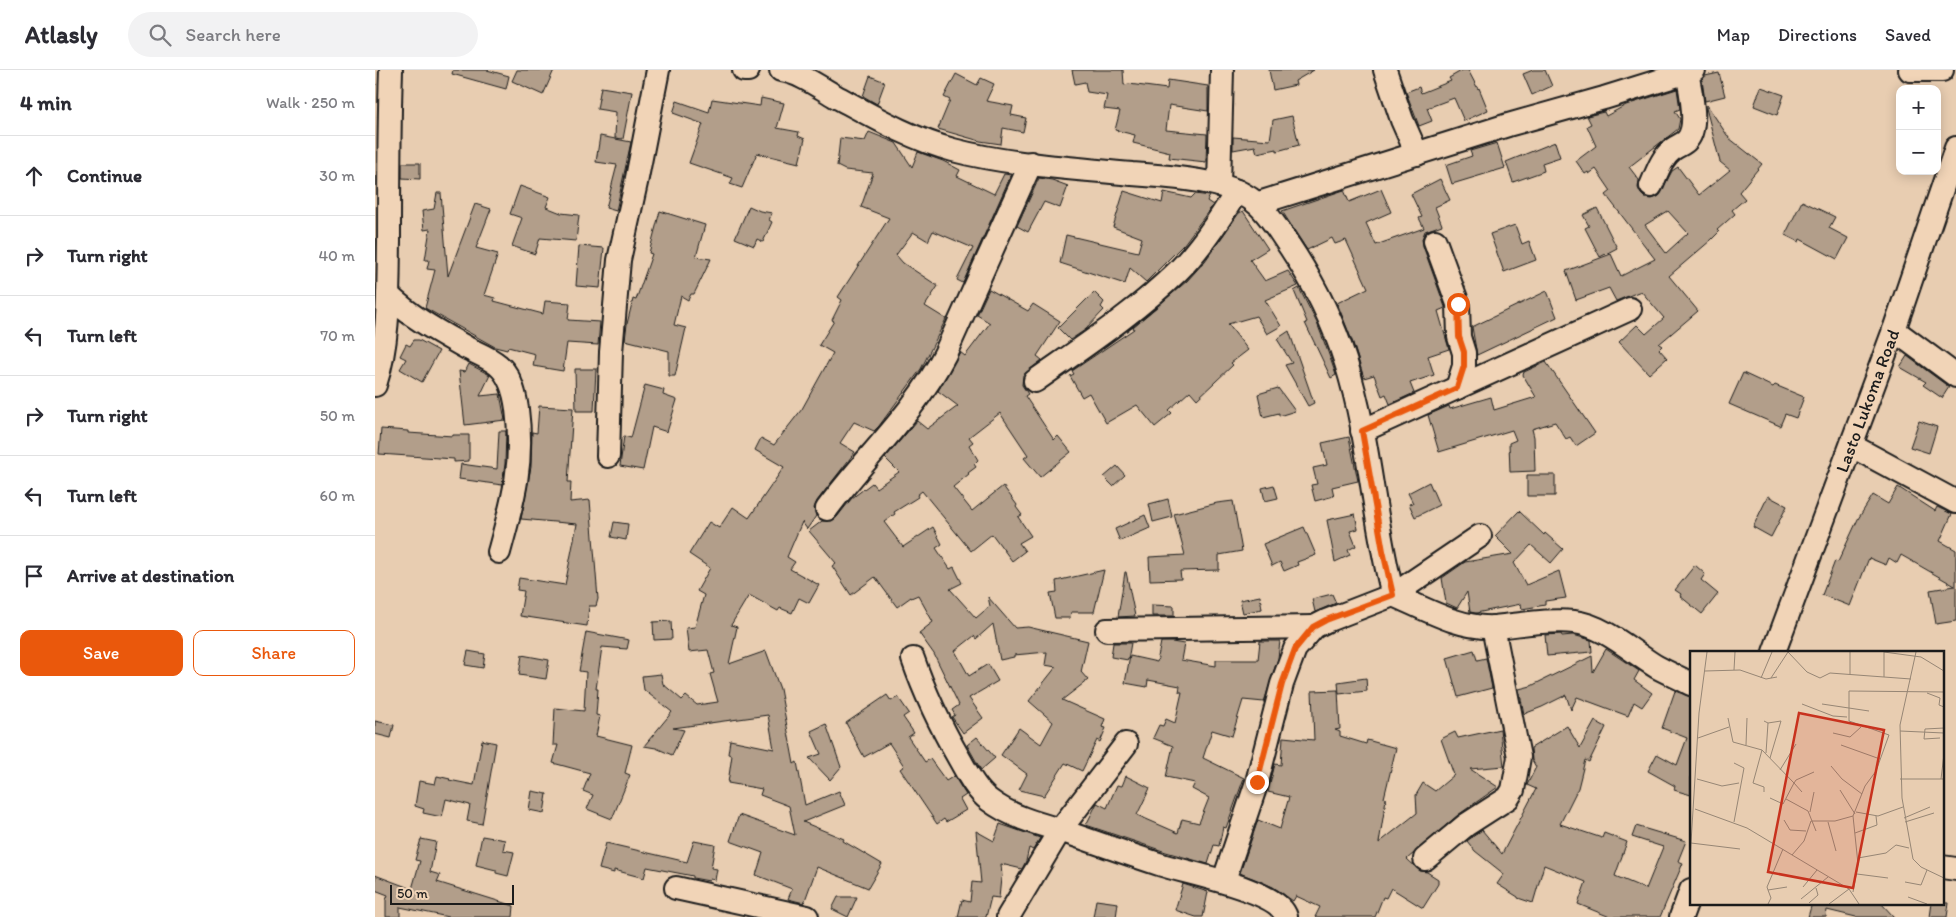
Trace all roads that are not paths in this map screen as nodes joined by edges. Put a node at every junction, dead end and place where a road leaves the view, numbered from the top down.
1 (391, 70) edge
2 (658, 70) edge
3 (744, 70) edge
4 (748, 70) edge
5 (781, 70) edge
6 (1222, 70) edge
7 (1385, 70) edge
8 (1910, 70) edge
9 (1942, 70) edge
10 (1690, 71) edge
11 (1656, 75) edge
12 (1956, 148) edge
13 (1417, 154) junction
14 (1031, 163) junction
15 (1651, 186) dead end
16 (1228, 188) junction
17 (1259, 203) junction
18 (1435, 241) dead end
19 (388, 295) junction
20 (1630, 309) dead end
21 (1894, 330) junction
22 (1956, 376) edge
23 (1035, 381) dead end
24 (375, 385) edge
25 (1457, 388) junction
26 (1362, 431) junction
27 (1852, 446) junction
28 (608, 456) dead end
29 (1956, 502) edge
30 (827, 509) dead end
31 (1479, 536) dead end
32 (499, 552) dead end
33 (1393, 595) junction
34 (1313, 627) junction
35 (1493, 627) junction
36 (1107, 630) dead end
37 (1774, 651) edge
38 (913, 659) dead end
39 (1690, 683) edge
40 (1126, 744) dead end
41 (1060, 830) junction
42 (1425, 859) dead end
43 (1943, 867) edge
44 (1956, 869) edge
45 (1223, 880) junction
46 (676, 888) dead end
47 (1690, 893) edge
48 (807, 917) edge
49 (1008, 917) edge
50 (1286, 917) edge
51 (1681, 917) edge

1 - 19 street
2 - 28 street
3 - 4 street
5 - 14 street
6 - 16 street
7 - 13 street
8 - 9 street
10 - 11 street
10 - 15 street
11 - 13 street
12 - 21 street, Lasto Lukoma Road
13 - 17 street
14 - 16 street
14 - 30 street
16 - 17 street
16 - 23 street
17 - 26 street
18 - 25 street
19 - 24 street
19 - 32 street
20 - 25 street
21 - 22 street
21 - 27 street, Lasto Lukoma Road
25 - 26 street
26 - 33 street
27 - 29 street
27 - 37 street, Lasto Lukoma Road
31 - 33 street
33 - 34 street
33 - 35 street
34 - 36 street
34 - 45 street
35 - 39 street
35 - 42 street
38 - 41 street
40 - 41 street
41 - 45 street
41 - 49 street
43 - 44 street
45 - 50 street
46 - 48 street
47 - 51 street

